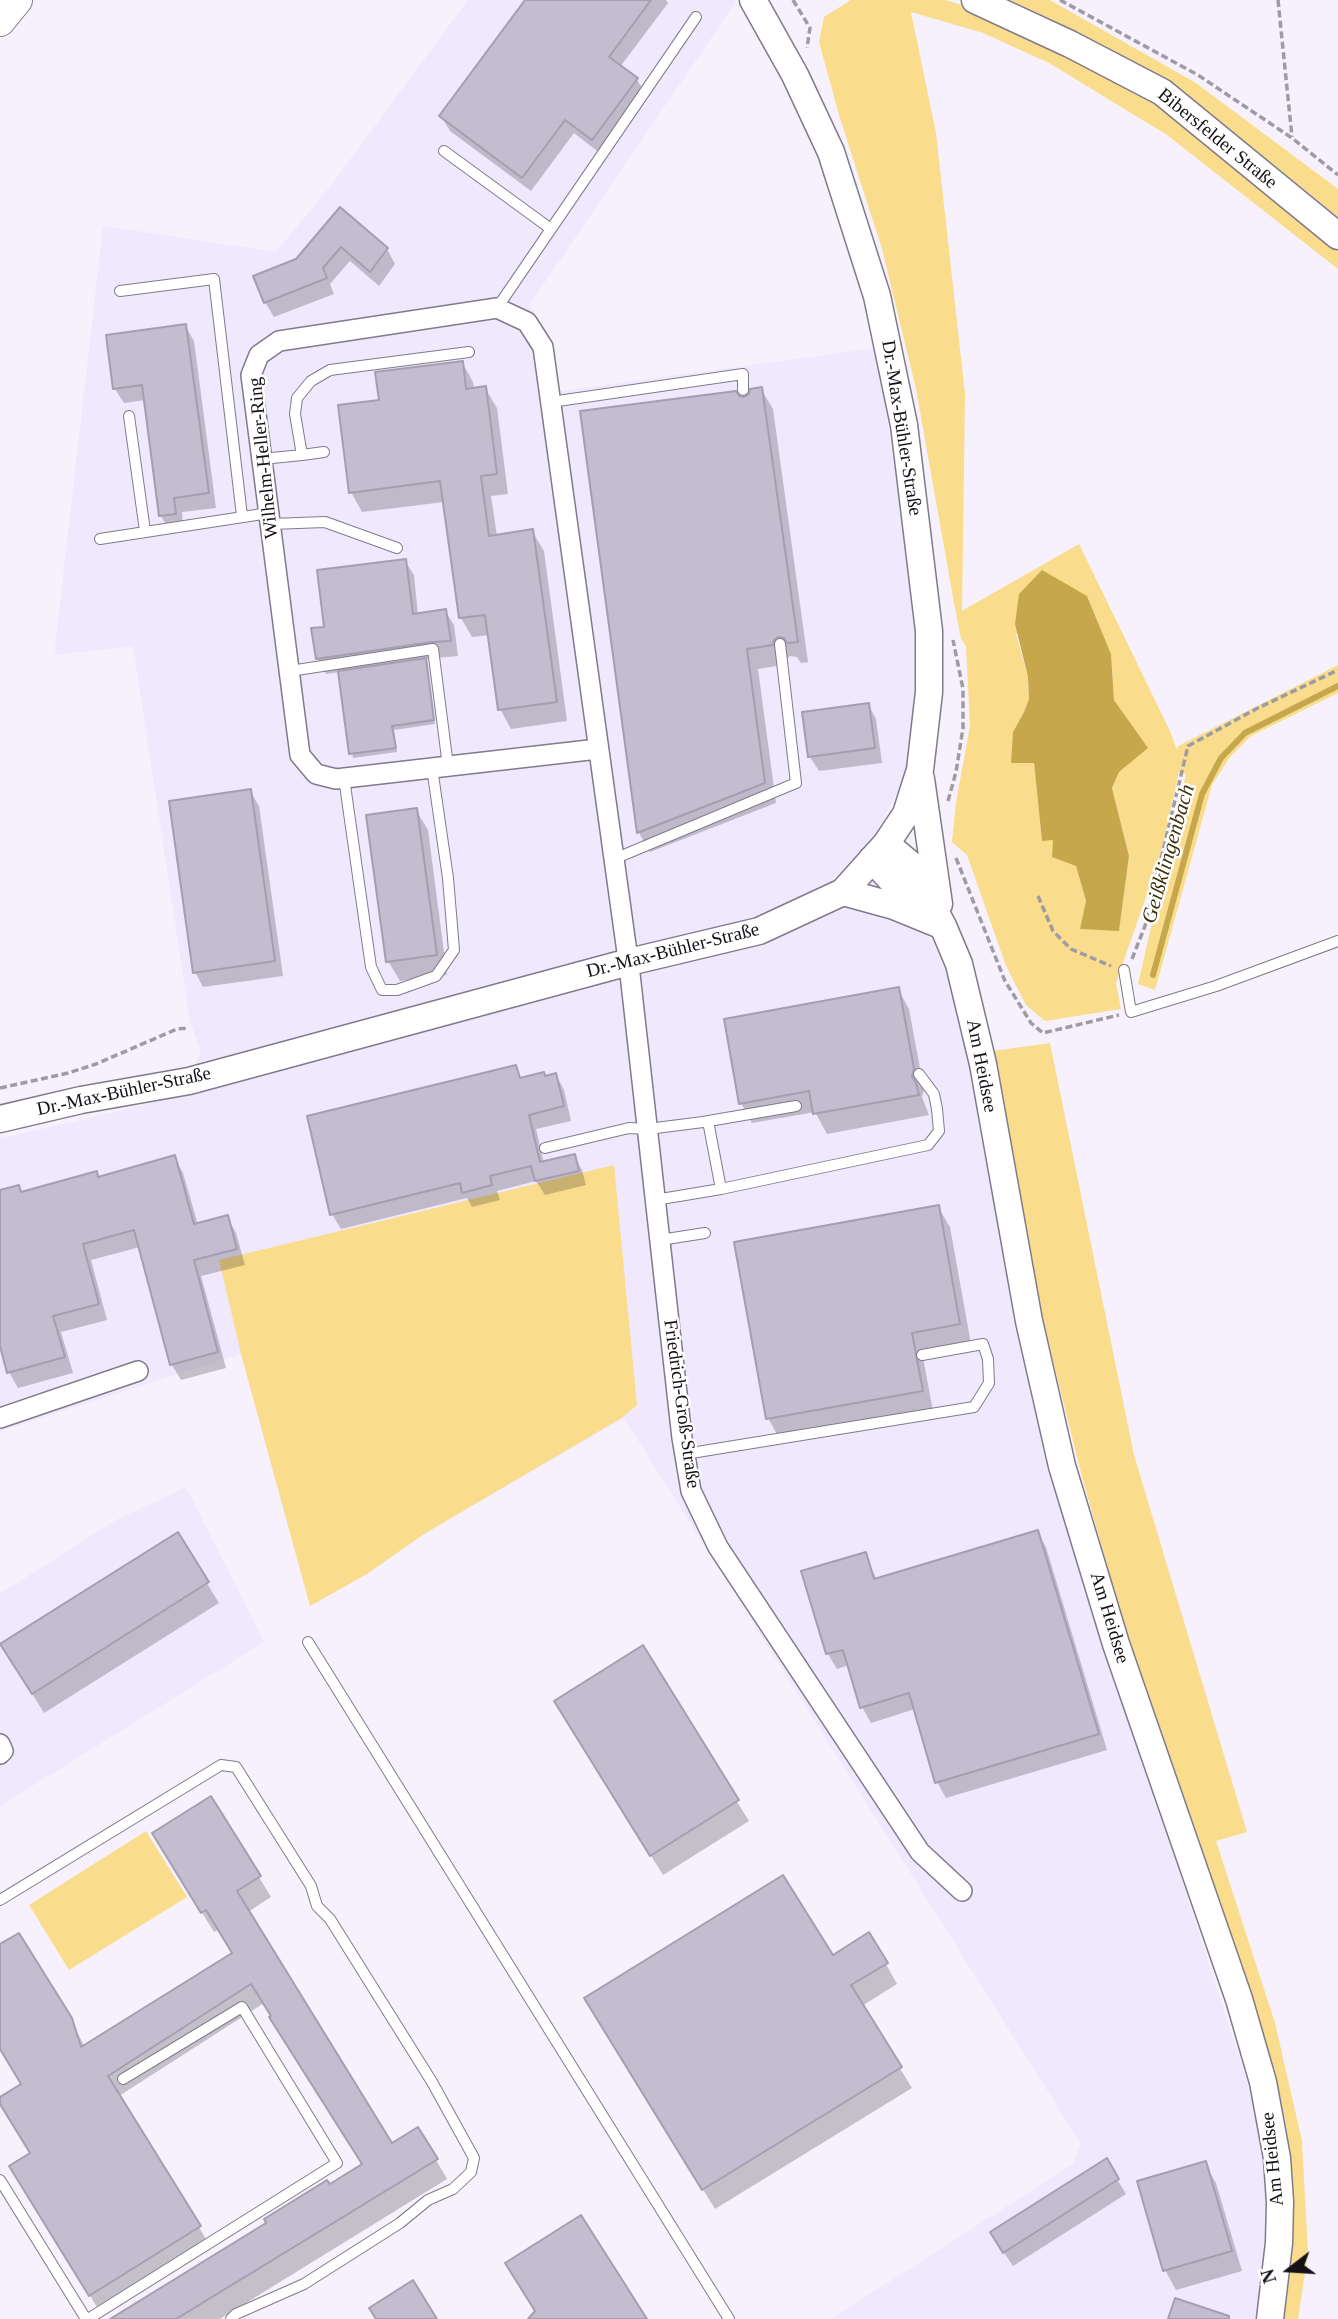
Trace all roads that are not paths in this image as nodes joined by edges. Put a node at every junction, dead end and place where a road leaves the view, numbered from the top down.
1 (17, 0) edge
2 (975, 0) edge
3 (765, 4) edge
4 (696, 17) dead end
5 (0, 21) edge
6 (444, 151) dead end
7 (551, 229) junction
8 (1338, 236) edge
9 (120, 291) dead end
10 (498, 308) junction
11 (469, 352) dead end
12 (743, 390) dead end
13 (551, 402) junction
14 (129, 416) dead end
15 (324, 452) dead end
16 (302, 455) junction
17 (262, 459) junction
18 (242, 516) junction
19 (270, 518) junction
20 (145, 531) junction
21 (100, 539) dead end
22 (397, 548) dead end
23 (780, 644) dead end
24 (290, 671) junction
25 (598, 749) junction
26 (440, 767) junction
27 (920, 770) junction
28 (344, 778) junction
29 (879, 852) junction
30 (614, 859) junction
31 (843, 892) junction
32 (939, 919) junction
33 (1338, 941) edge
34 (629, 962) junction
35 (1124, 970) road end
36 (919, 1074) dead end
37 (796, 1106) dead end
38 (0, 1119) edge
39 (708, 1121) junction
40 (648, 1129) junction
41 (545, 1149) dead end
42 (721, 1189) junction
43 (656, 1200) junction
44 (705, 1233) dead end
45 (660, 1240) junction
46 (922, 1355) dead end
47 (138, 1371) dead end
48 (0, 1418) edge
49 (685, 1454) junction
50 (308, 1642) dead end
51 (0, 1744) edge
52 (0, 1754) edge
53 (962, 1891) dead end
54 (0, 1900) edge
55 (123, 2079) dead end
56 (0, 2180) edge
57 (87, 2319) edge
58 (231, 2319) edge
59 (729, 2319) edge
60 (1270, 2319) edge

1 - 5 main road
2 - 8 main road, Bibersfelder Straße
3 - 27 main road, Dr.-Max-Bühler-Straße
4 - 7 lane
6 - 7 lane
7 - 10 lane
9 - 18 lane
10 - 13 street
10 - 17 street, Wilhelm-Heller-Ring
11 - 16 lane
12 - 13 lane
13 - 25 street
14 - 20 lane
15 - 16 lane
16 - 17 lane
17 - 19 street, Wilhelm-Heller-Ring
18 - 19 lane
18 - 20 lane
19 - 22 lane
19 - 24 street, Wilhelm-Heller-Ring
20 - 21 lane
23 - 30 lane
24 - 26 lane
24 - 28 street, Wilhelm-Heller-Ring
25 - 26 street, Wilhelm-Heller-Ring
25 - 30 street
26 - 28 street, Wilhelm-Heller-Ring
26 - 28 lane
27 - 29 main road, Dr.-Max-Bühler-Straße
27 - 32 main road
29 - 31 main road, Dr.-Max-Bühler-Straße
29 - 32 main road, Am Heidsee
30 - 34 street
31 - 32 main road
31 - 34 main road, Dr.-Max-Bühler-Straße
32 - 60 main road, Am Heidsee
33 - 35 lane
34 - 38 main road, Dr.-Max-Bühler-Straße
34 - 40 street, Friedrich-Groß-Straße
36 - 42 lane
37 - 39 lane
39 - 40 lane
39 - 42 lane
40 - 41 lane
40 - 43 street, Friedrich-Groß-Straße
42 - 43 lane
43 - 45 street, Friedrich-Groß-Straße
44 - 45 lane
45 - 49 street, Friedrich-Groß-Straße
46 - 49 lane
47 - 48 street
49 - 53 street, Friedrich-Groß-Straße
50 - 59 lane
51 - 52 street
54 - 58 lane
55 - 57 lane
56 - 57 lane

